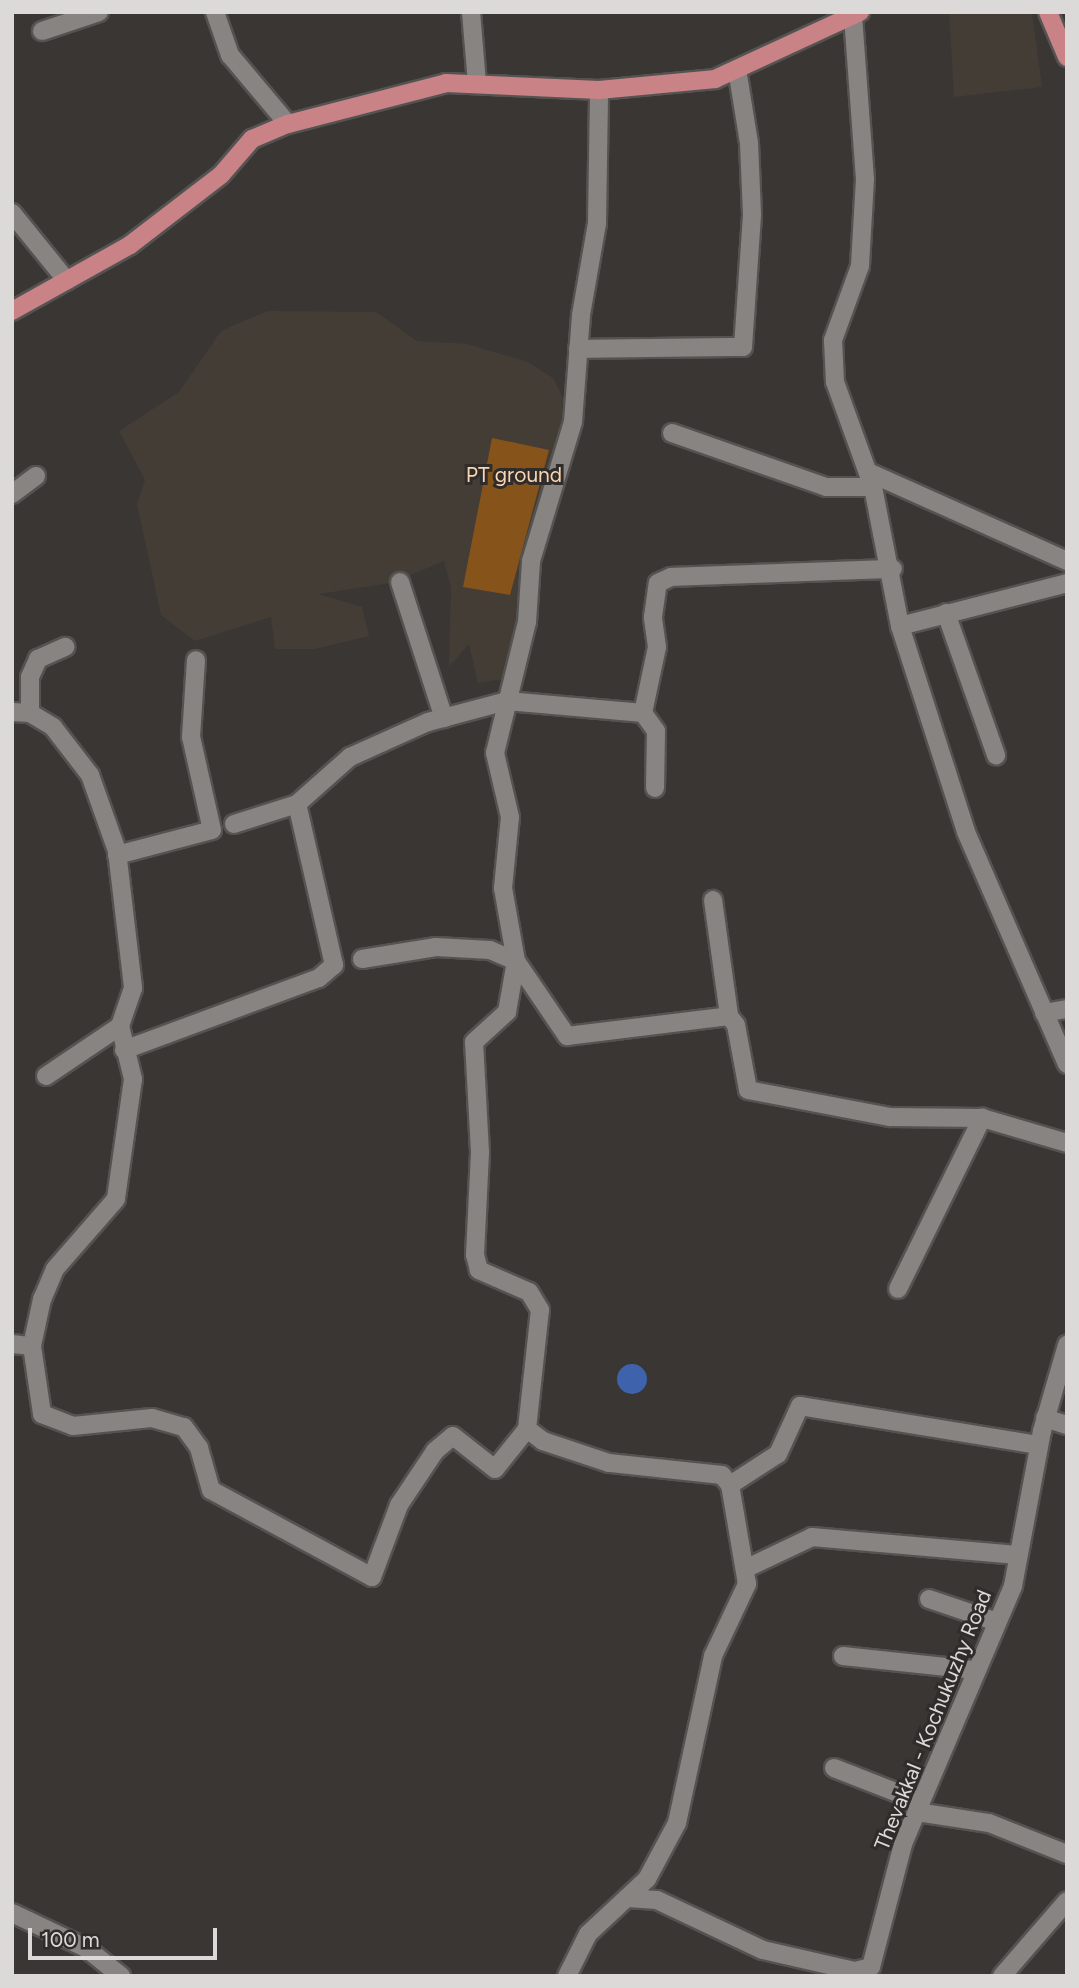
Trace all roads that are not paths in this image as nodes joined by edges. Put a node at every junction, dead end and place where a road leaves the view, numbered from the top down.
1 (99, 12) edge
2 (215, 12) edge
3 (471, 12) edge
4 (1048, 12) edge
5 (857, 14) edge
6 (42, 31) dead end
7 (1067, 57) edge
8 (737, 69) junction
9 (477, 84) junction
10 (599, 90) junction
11 (288, 124) junction
12 (12, 213) edge
13 (67, 281) junction
14 (12, 312) edge
15 (578, 349) junction
16 (672, 433) dead end
17 (36, 476) dead end
18 (871, 480) junction
19 (12, 495) edge
20 (1067, 561) edge
21 (893, 569) junction
22 (400, 582) dead end
23 (1067, 583) edge
24 (946, 613) junction
25 (900, 626) junction
26 (65, 647) dead end
27 (196, 660) dead end
28 (507, 701) junction
29 (21, 712) edge
30 (643, 713) junction
31 (444, 718) junction
32 (996, 755) dead end
33 (655, 788) dead end
34 (297, 804) junction
35 (234, 824) dead end
36 (117, 855) junction
37 (713, 900) dead end
38 (362, 959) dead end
39 (516, 961) junction
40 (1067, 1009) edge
41 (1044, 1013) junction
42 (729, 1016) junction
43 (120, 1026) junction
44 (124, 1050) junction
45 (1067, 1064) edge
46 (47, 1076) dead end
47 (982, 1118) junction
48 (1067, 1143) edge
49 (898, 1289) dead end
50 (12, 1343) edge
51 (1067, 1345) edge
52 (33, 1346) junction
53 (1045, 1418) junction
54 (1067, 1424) edge
55 (527, 1429) junction
56 (1039, 1445) junction
57 (730, 1485) junction
58 (1017, 1555) junction
59 (747, 1568) junction
60 (929, 1599) dead end
61 (997, 1622) junction
62 (843, 1656) dead end
63 (973, 1670) junction
64 (834, 1768) dead end
65 (919, 1807) junction
66 (1067, 1854) edge
67 (628, 1898) junction
68 (1067, 1901) edge
69 (12, 1913) edge
70 (121, 1976) edge
71 (567, 1976) edge
72 (1002, 1976) edge

1 - 6 street
2 - 11 street
3 - 9 street
4 - 7 main road
5 - 8 main road
5 - 18 street
8 - 10 main road
8 - 15 street
9 - 10 main road
9 - 11 main road
10 - 15 street
11 - 13 main road
12 - 13 street
13 - 14 main road
15 - 28 street
16 - 18 street
17 - 19 street
18 - 20 street
18 - 21 street
21 - 25 street
21 - 30 street
22 - 31 street
23 - 24 street
24 - 25 street
24 - 32 street
25 - 41 street
26 - 29 street
27 - 36 street
28 - 30 street
28 - 31 street
28 - 39 street
29 - 36 street
30 - 33 street
31 - 34 street
34 - 35 street
34 - 44 street
36 - 43 street
37 - 42 street
38 - 39 street
39 - 42 street
39 - 55 street
40 - 41 street
41 - 45 street
42 - 47 street
43 - 44 street
43 - 46 street
44 - 52 street
47 - 48 street
47 - 49 street
50 - 52 street
51 - 53 street, Thevakkal - Kochukuzhy Road
52 - 55 street
53 - 54 street
53 - 56 street, Thevakkal - Kochukuzhy Road
55 - 57 street
56 - 57 street
56 - 58 street, Thevakkal - Kochukuzhy Road
57 - 59 street
58 - 59 street
58 - 61 street, Thevakkal - Kochukuzhy Road
59 - 67 street
60 - 61 street
61 - 63 street, Thevakkal - Kochukuzhy Road
62 - 63 street
63 - 65 street, Thevakkal - Kochukuzhy Road
64 - 65 street
65 - 66 street
65 - 67 street, Thevakkal - Kochukuzhy Road
67 - 71 street
68 - 72 street
69 - 70 street

